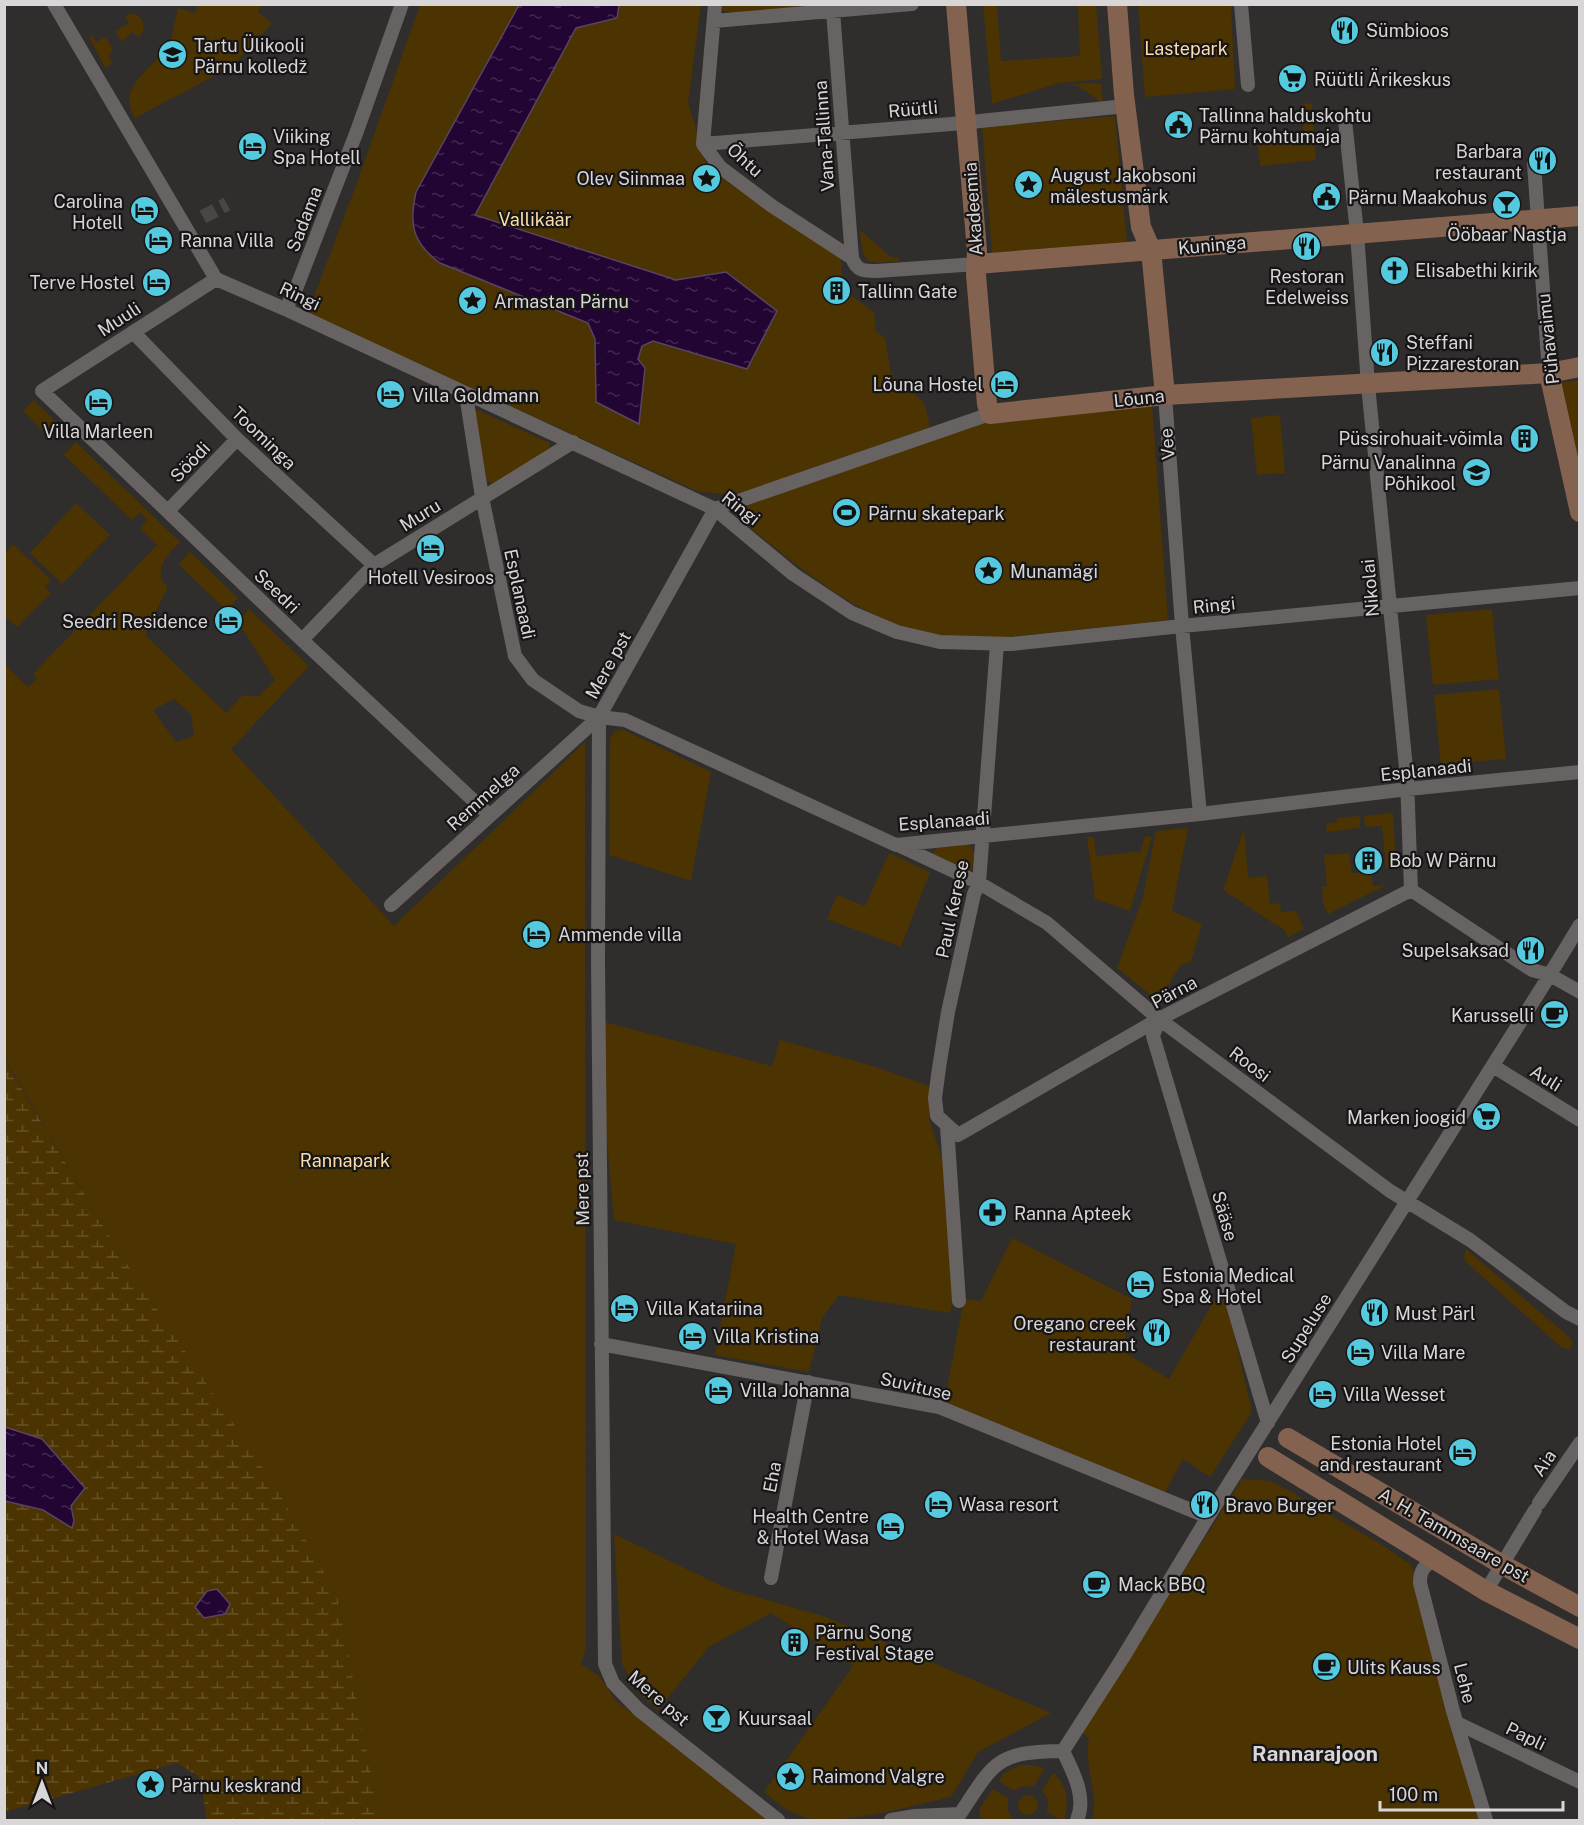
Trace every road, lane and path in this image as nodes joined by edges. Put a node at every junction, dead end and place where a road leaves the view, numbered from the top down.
1 (54, 4) edge
2 (402, 4) edge
3 (715, 4) edge
4 (912, 4) edge
5 (956, 4) edge
6 (1117, 4) edge
7 (1241, 4) edge
8 (833, 11) junction
9 (714, 21) junction
10 (1248, 85) dead end
11 (1126, 106) junction
12 (1345, 120) dead end
13 (967, 122) junction
14 (842, 132) junction
15 (703, 144) junction
16 (1534, 164) dead end
17 (1580, 216) edge
18 (1537, 220) junction
19 (1357, 233) junction
20 (1151, 250) junction
21 (852, 258) junction
22 (977, 264) junction
23 (216, 279) junction
24 (285, 309) junction
25 (133, 332) junction
26 (1580, 367) edge
27 (1549, 373) junction
28 (1368, 385) junction
29 (42, 391) joint
30 (466, 395) junction
31 (1164, 395) junction
32 (990, 414) junction
33 (237, 439) junction
34 (573, 442) junction
35 (482, 497) junction
36 (715, 509) junction
37 (168, 511) junction
38 (1580, 512) edge
39 (374, 565) junction
40 (1580, 588) edge
41 (1390, 606) junction
42 (1182, 626) junction
43 (302, 639) junction
44 (997, 644) junction
45 (599, 717) junction
46 (1580, 772) edge
47 (1408, 789) junction
48 (1200, 814) junction
49 (489, 815) junction
50 (984, 837) junction
51 (896, 845) junction
52 (979, 883) junction
53 (1411, 890) junction
54 (392, 905) dead end
55 (1580, 925) edge
56 (1550, 975) junction
57 (1580, 992) edge
58 (1159, 1019) junction
59 (1493, 1066) junction
60 (1580, 1120) edge
61 (952, 1131) junction
62 (1406, 1201) junction
63 (959, 1301) dead end
64 (1580, 1319) edge
65 (601, 1344) junction
66 (808, 1382) junction
67 (1268, 1423) junction
68 (1288, 1438) joint
69 (1580, 1443) edge
70 (1260, 1453) junction
71 (1208, 1517) junction
72 (1434, 1560) junction
73 (1502, 1564) junction
74 (771, 1578) dead end
75 (1486, 1590) junction
76 (1580, 1607) edge
77 (1580, 1639) edge
78 (1457, 1724) junction
79 (1063, 1751) junction
80 (1580, 1782) edge
81 (965, 1817) edge
82 (778, 1821) edge
83 (891, 1821) edge
84 (1077, 1821) edge
85 (1486, 1821) edge

1 - 23 street
2 - 24 street, Sadama
3 - 9 street, Õhtu
4 - 8 street
5 - 13 street, Akadeemia
6 - 11 street, Vee
7 - 10 street
8 - 9 street
8 - 14 street, Vana-Tallinna
9 - 15 street, Õhtu
11 - 13 street, Rüütli
11 - 20 street, Vee
12 - 19 street, Nikolai
13 - 14 street, Rüütli
13 - 22 street, Akadeemia
14 - 15 street, Rüütli
14 - 21 street, Vana-Tallinna
15 - 21 street, Õhtu
16 - 18 street, Pühavaimu
17 - 18 street, Kuninga
18 - 19 street, Kuninga
18 - 27 street, Pühavaimu
19 - 20 street, Kuninga
19 - 28 street, Nikolai
20 - 22 street, Kuninga
20 - 31 street, Vee
21 - 22 street, Kuninga
22 - 32 street, Akadeemia
23 - 24 street, Ringi
23 - 25 street, Muuli
24 - 30 street, Ringi
25 - 29 street, Muuli
25 - 33 street, Toominga
26 - 27 street, Lõuna
27 - 28 street, Lõuna
27 - 38 street, Pühavaimu
28 - 31 street, Lõuna
28 - 41 street, Nikolai
29 - 37 street, Seedri
30 - 34 street, Ringi
30 - 35 street, Esplanaadi
31 - 32 street, Lõuna
31 - 42 street, Vee
32 - 36 street, Lõuna
33 - 37 street, Söödi
33 - 39 street, Toominga
34 - 35 street, Muru
34 - 36 street, Ringi
35 - 39 street, Muru
35 - 45 street, Esplanaadi
36 - 44 street, Ringi
36 - 45 street, Mere pst
37 - 43 street, Seedri
39 - 43 street, Muru
40 - 41 street, Ringi
41 - 42 street, Ringi
41 - 47 street, Nikolai
42 - 44 street, Ringi
42 - 48 street, Vee
43 - 49 street, Seedri
44 - 50 street, Paul Kerese
45 - 49 street, Remmelga
45 - 51 street, Esplanaadi
45 - 65 street, Mere pst
46 - 47 street, Esplanaadi
47 - 48 street, Esplanaadi
47 - 53 street, Nikolai
48 - 50 street, Esplanaadi
49 - 54 street, Remmelga
50 - 51 street, Esplanaadi
50 - 52 street, Paul Kerese
51 - 52 street, Roosi
52 - 58 street, Roosi
52 - 61 street, Paul Kerese
53 - 56 street
53 - 58 street, Pärna
55 - 56 street, Supeluse
56 - 57 street
56 - 59 street, Supeluse
58 - 61 street, Pärna
58 - 62 street, Roosi
58 - 67 street, Sääse
59 - 60 street, Auli
59 - 62 street, Supeluse
61 - 63 street, Paul Kerese
62 - 64 street, Roosi
62 - 67 street, Supeluse
65 - 66 street, Suvituse
65 - 82 street, Mere pst
66 - 71 street, Suvituse
66 - 74 street, Eha
67 - 68 street, A. H. Tammsaare pst
67 - 70 street, Supeluse
68 - 73 street, A. H. Tammsaare pst
69 - 73 street, Aia
70 - 71 street, Supeluse
70 - 72 street, A. H. Tammsaare pst
71 - 79 street, Supeluse
72 - 75 street, A. H. Tammsaare pst
72 - 78 street, Lehe
73 - 75 street, Aia
73 - 76 street, A. H. Tammsaare pst
75 - 77 street, A. H. Tammsaare pst
78 - 80 street, Papli
78 - 85 street, Lehe
79 - 81 street
79 - 84 street
81 - 83 street

